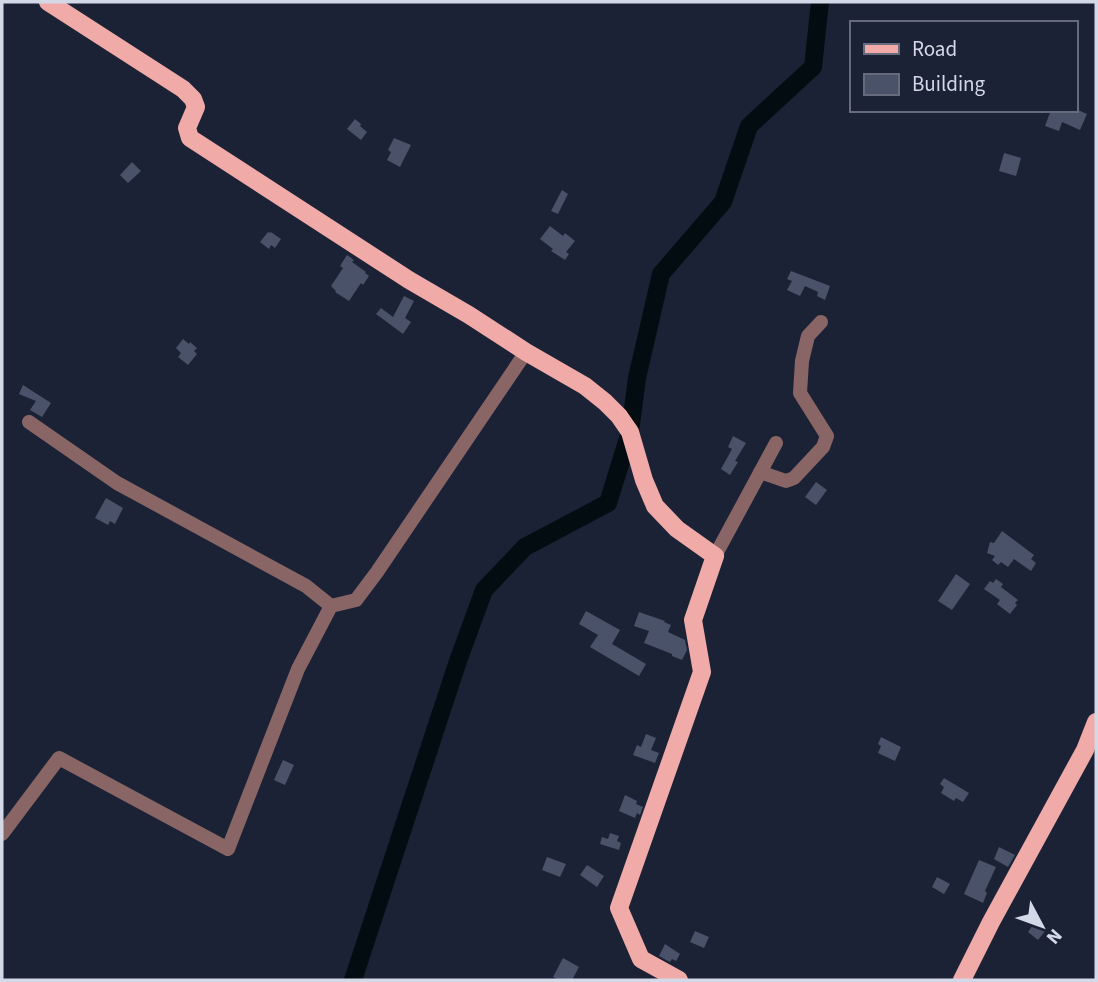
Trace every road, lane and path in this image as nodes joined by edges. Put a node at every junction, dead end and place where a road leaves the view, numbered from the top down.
1 (48, 2) edge
2 (821, 322) dead end
3 (526, 352) junction
4 (29, 422) dead end
5 (776, 443) dead end
6 (761, 471) junction
7 (715, 556) junction
8 (331, 606) junction
9 (1096, 722) edge
10 (2, 834) edge
11 (679, 980) edge
12 (962, 980) edge

1 - 3 main road
2 - 6 street
3 - 7 main road
3 - 8 street
4 - 8 street
5 - 6 street
6 - 7 street
7 - 11 main road
8 - 10 street
9 - 12 main road

